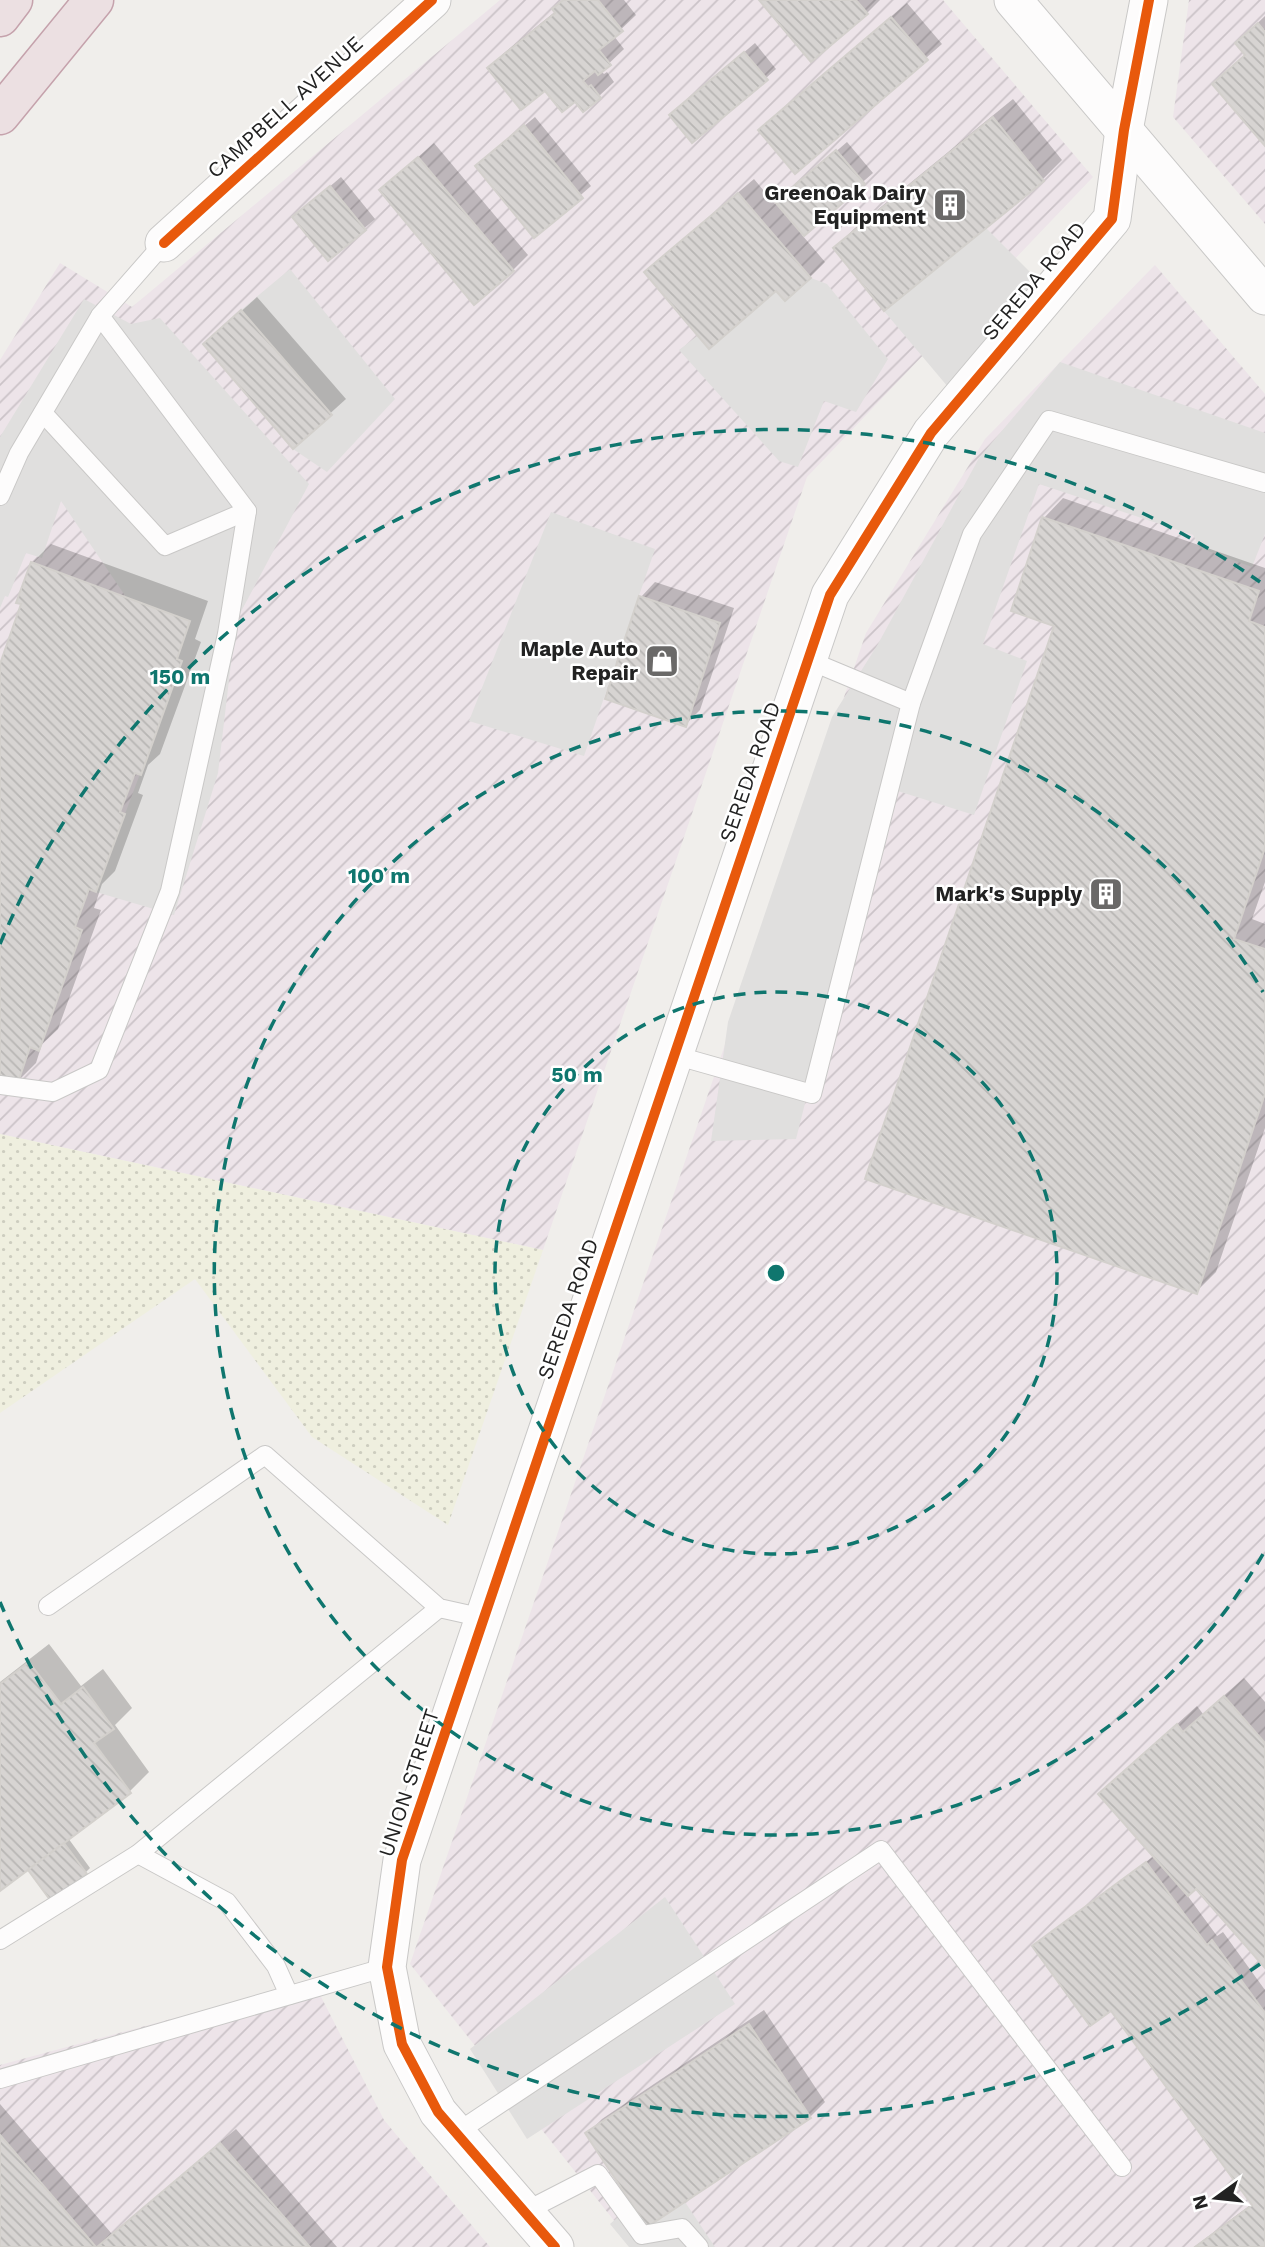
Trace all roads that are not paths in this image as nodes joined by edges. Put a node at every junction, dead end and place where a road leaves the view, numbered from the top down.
1 (13, 0) edge
2 (94, 0) edge
3 (432, 0) edge
4 (1013, 0) edge
5 (1149, 0) edge
6 (0, 17) edge
7 (0, 115) edge
8 (1124, 130) junction
9 (164, 243) joint
10 (1265, 296) edge
11 (100, 316) junction
12 (43, 413) junction
13 (1265, 483) edge
14 (0, 496) edge
15 (247, 511) junction
16 (808, 660) junction
17 (911, 704) junction
18 (674, 1055) junction
19 (0, 1085) edge
20 (48, 1605) dead end
21 (439, 1608) junction
22 (484, 1618) junction
23 (138, 1854) junction
24 (0, 1940) edge
25 (387, 1967) junction
26 (289, 1995) junction
27 (0, 2079) edge
28 (456, 2133) junction
29 (1122, 2167) dead end
30 (524, 2212) junction
31 (555, 2247) edge
32 (699, 2247) edge

1 - 6 highway
2 - 7 highway
3 - 9 street, CAMPBELL AVENUE
4 - 8 street
5 - 8 street, SEREDA ROAD
8 - 10 street
8 - 16 street, SEREDA ROAD
9 - 11 lane
11 - 12 lane
11 - 15 lane
12 - 14 lane
12 - 15 lane
13 - 17 lane
15 - 19 lane
16 - 17 lane
16 - 18 street, SEREDA ROAD
17 - 18 lane
18 - 22 street, SEREDA ROAD
20 - 21 lane
21 - 22 lane
21 - 23 lane
22 - 25 street, UNION STREET
23 - 24 lane
23 - 26 lane
25 - 26 lane
25 - 28 street, UNION STREET
26 - 27 lane
28 - 29 lane
28 - 30 street, UNION STREET
30 - 31 street, UNION STREET
30 - 32 lane

